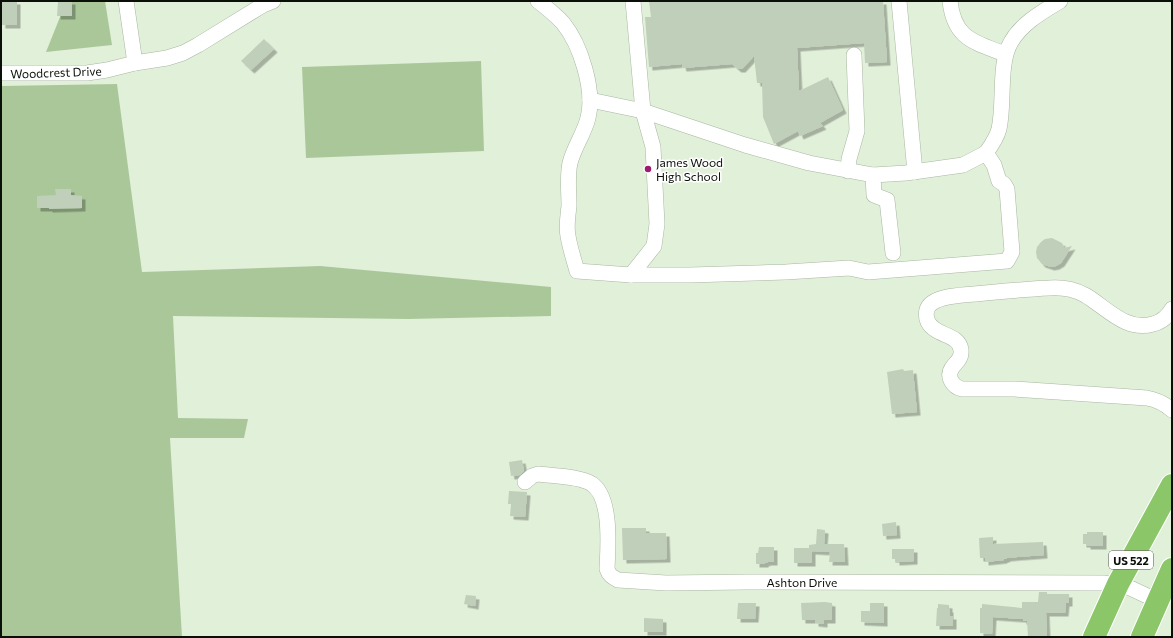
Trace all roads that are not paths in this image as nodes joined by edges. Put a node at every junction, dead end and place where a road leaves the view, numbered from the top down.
1 (126, 1) edge
2 (273, 1) edge
3 (538, 1) edge
4 (633, 1) edge
5 (899, 1) edge
6 (950, 1) edge
7 (1060, 1) edge
8 (1005, 54) junction
9 (854, 55) dead end
10 (134, 63) junction
11 (1, 73) edge
12 (590, 100) junction
13 (643, 111) junction
14 (986, 153) junction
15 (848, 171) junction
16 (915, 172) junction
17 (873, 175) junction
18 (893, 253) dead end
19 (631, 275) junction
20 (1172, 309) edge
21 (1172, 410) edge
22 (525, 482) dead end
23 (1172, 485) edge
24 (1172, 569) edge
25 (1118, 584) junction
26 (1158, 602) junction
27 (1094, 637) edge
28 (1142, 637) edge

1 - 10 street
2 - 10 street, Woodcrest Drive
3 - 12 street
4 - 13 street
5 - 16 street
6 - 8 street
7 - 8 street
8 - 14 street
9 - 15 street
10 - 11 street, Woodcrest Drive
12 - 13 street
12 - 19 street
13 - 15 street
13 - 19 street
14 - 16 street
14 - 19 street
15 - 17 street
16 - 17 street
17 - 18 street
20 - 21 street
22 - 25 street, Ashton Drive
23 - 25 highway, US 522
24 - 26 highway, US 522
25 - 26 street, Ashton Drive
25 - 27 highway, US 522
26 - 28 highway, US 522

